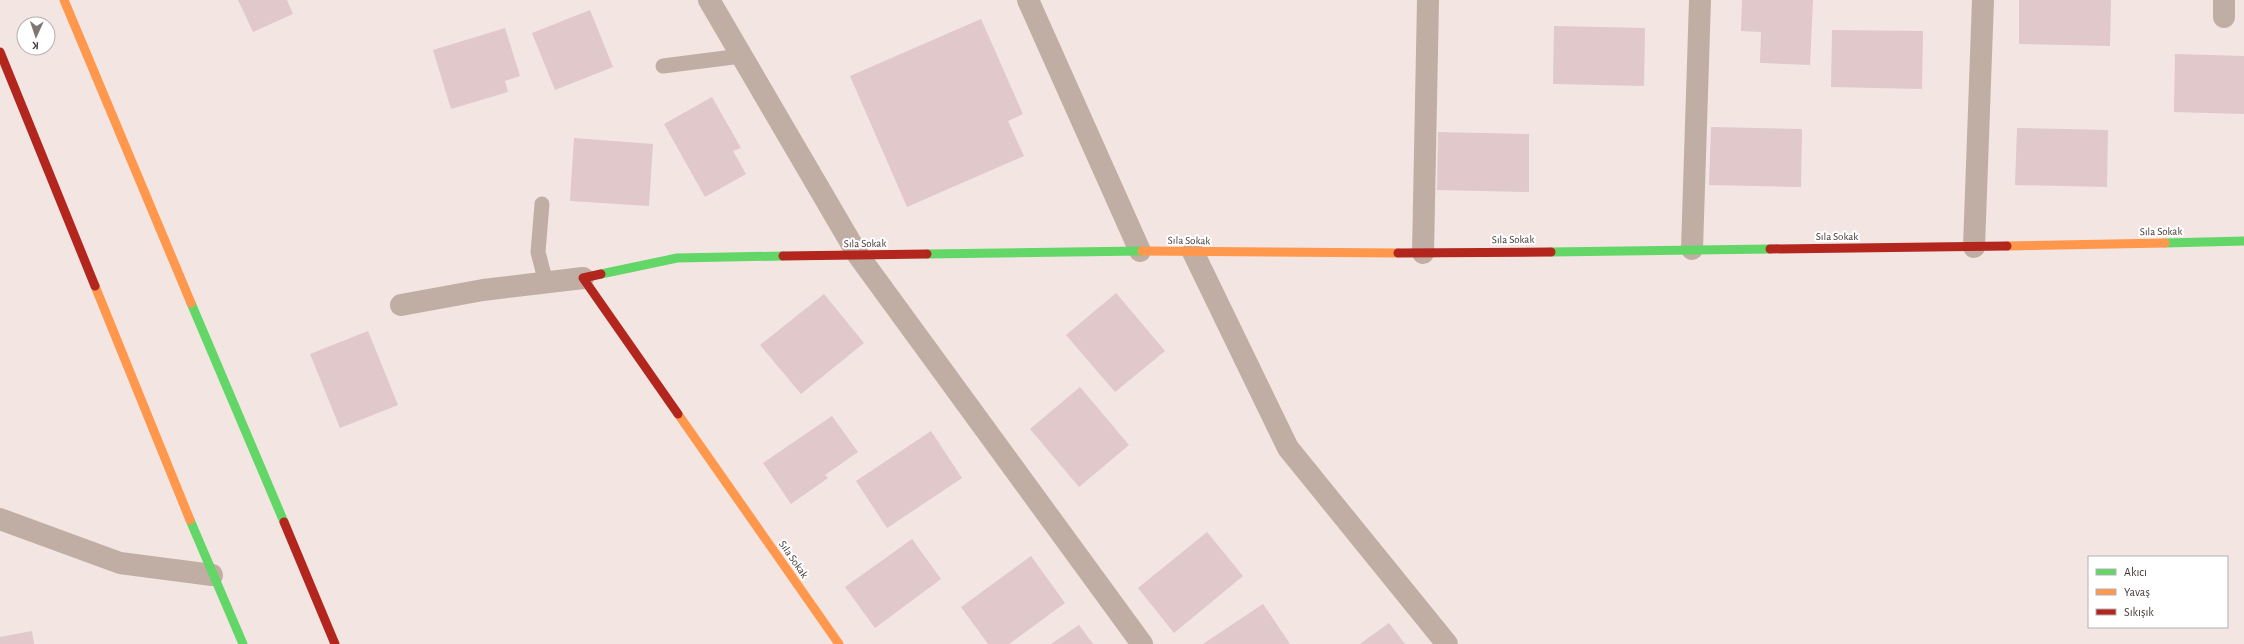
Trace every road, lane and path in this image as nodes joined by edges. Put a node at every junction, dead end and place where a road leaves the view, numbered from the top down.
1 (64, 0) edge
2 (709, 0) edge
3 (1028, 0) edge
4 (1428, 0) edge
5 (1700, 0) edge
6 (1983, 0) edge
7 (0, 52) edge
8 (741, 56) junction
9 (664, 66) dead end
10 (542, 204) dead end
11 (2244, 241) edge
12 (1974, 247) junction
13 (1692, 249) junction
14 (1140, 251) junction
15 (1193, 252) junction
16 (1423, 253) junction
17 (858, 256) junction
18 (583, 278) junction
19 (546, 282) junction
20 (401, 305) dead end
21 (0, 519) edge
22 (212, 575) junction
23 (243, 644) edge
24 (335, 644) edge
25 (839, 644) edge
26 (1142, 644) edge
27 (1447, 644) edge

1 - 24 street
2 - 8 street
3 - 14 street
4 - 16 street
5 - 13 street
6 - 12 street
7 - 22 street
8 - 9 lane
8 - 17 street
10 - 19 lane
11 - 12 street, Sıla Sokak
12 - 13 street, Sıla Sokak
13 - 16 street, Sıla Sokak
14 - 15 street, Sıla Sokak
14 - 17 street, Sıla Sokak
15 - 16 street, Sıla Sokak
15 - 27 street
17 - 18 street, Sıla Sokak
17 - 26 street
18 - 19 street
18 - 25 street, Sıla Sokak
19 - 20 street
21 - 22 street
22 - 23 street

